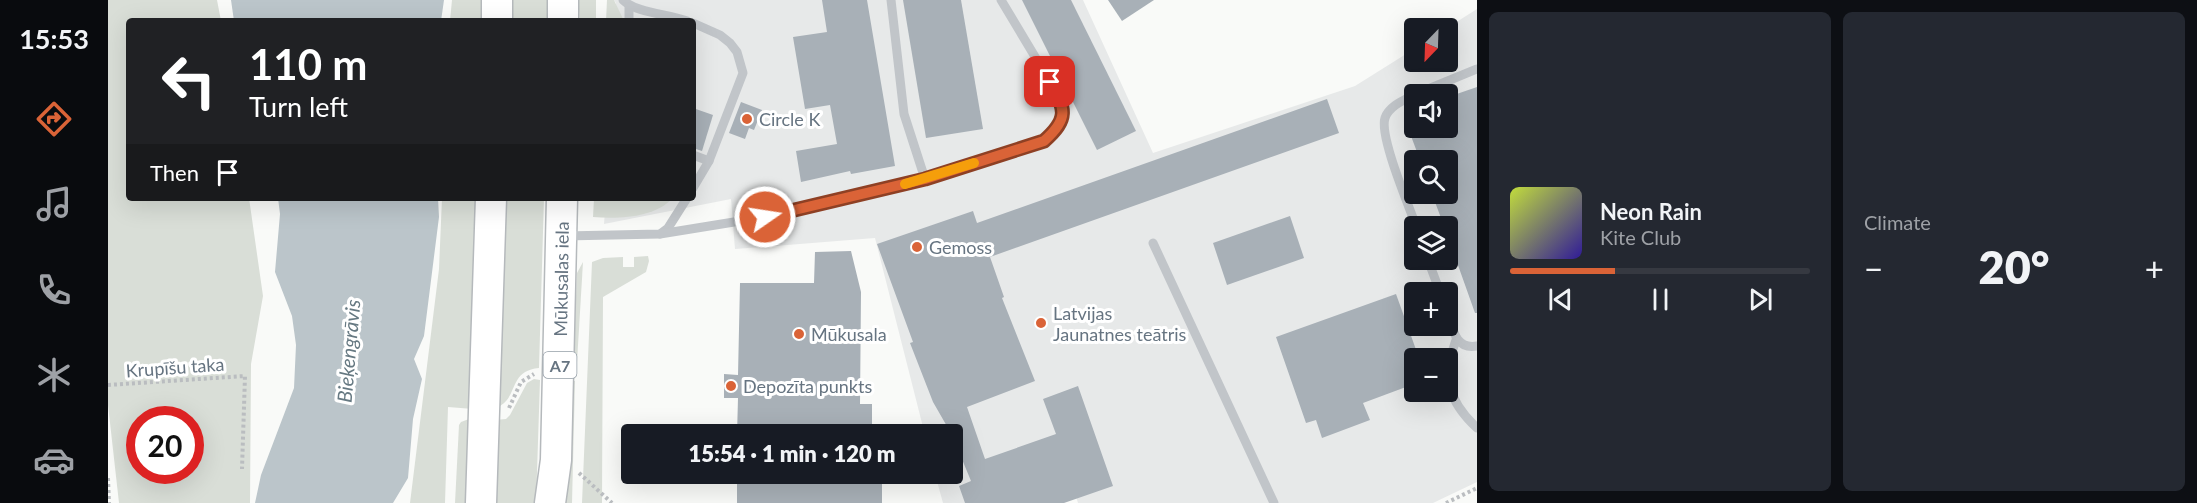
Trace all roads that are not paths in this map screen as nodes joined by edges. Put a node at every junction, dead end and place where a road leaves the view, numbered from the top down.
1 (497, 0) edge
2 (563, 0) edge
3 (891, 0) edge
4 (1001, 0) edge
5 (626, 3) edge
6 (497, 18) edge
7 (563, 18) edge
8 (628, 18) edge
9 (679, 18) edge
10 (696, 24) edge
11 (1477, 69) edge
12 (1441, 84) edge
13 (1404, 100) edge
14 (696, 156) edge
15 (710, 161) junction
16 (925, 179) junction
17 (696, 183) edge
18 (491, 201) edge
19 (562, 201) edge
20 (685, 201) edge
21 (1412, 216) edge
22 (660, 234) junction
23 (562, 236) junction
24 (1153, 243) dead end
25 (1455, 336) edge
26 (1456, 340) junction
27 (1477, 346) edge
28 (1477, 428) edge
29 (481, 503) edge
30 (550, 503) edge
31 (1274, 503) edge

1 - 6 highway
2 - 7 highway
3 - 16 lane
4 - 16 lane
5 - 8 lane
5 - 9 lane
10 - 15 lane
11 - 12 lane
13 - 21 lane
14 - 15 lane
15 - 17 lane
16 - 22 lane
18 - 29 highway
19 - 23 highway, Mūkusalas iela / A7
20 - 22 lane
22 - 23 lane
23 - 30 highway, Mūkusalas iela / A7
24 - 31 lane
25 - 26 lane
26 - 27 lane
26 - 28 lane

